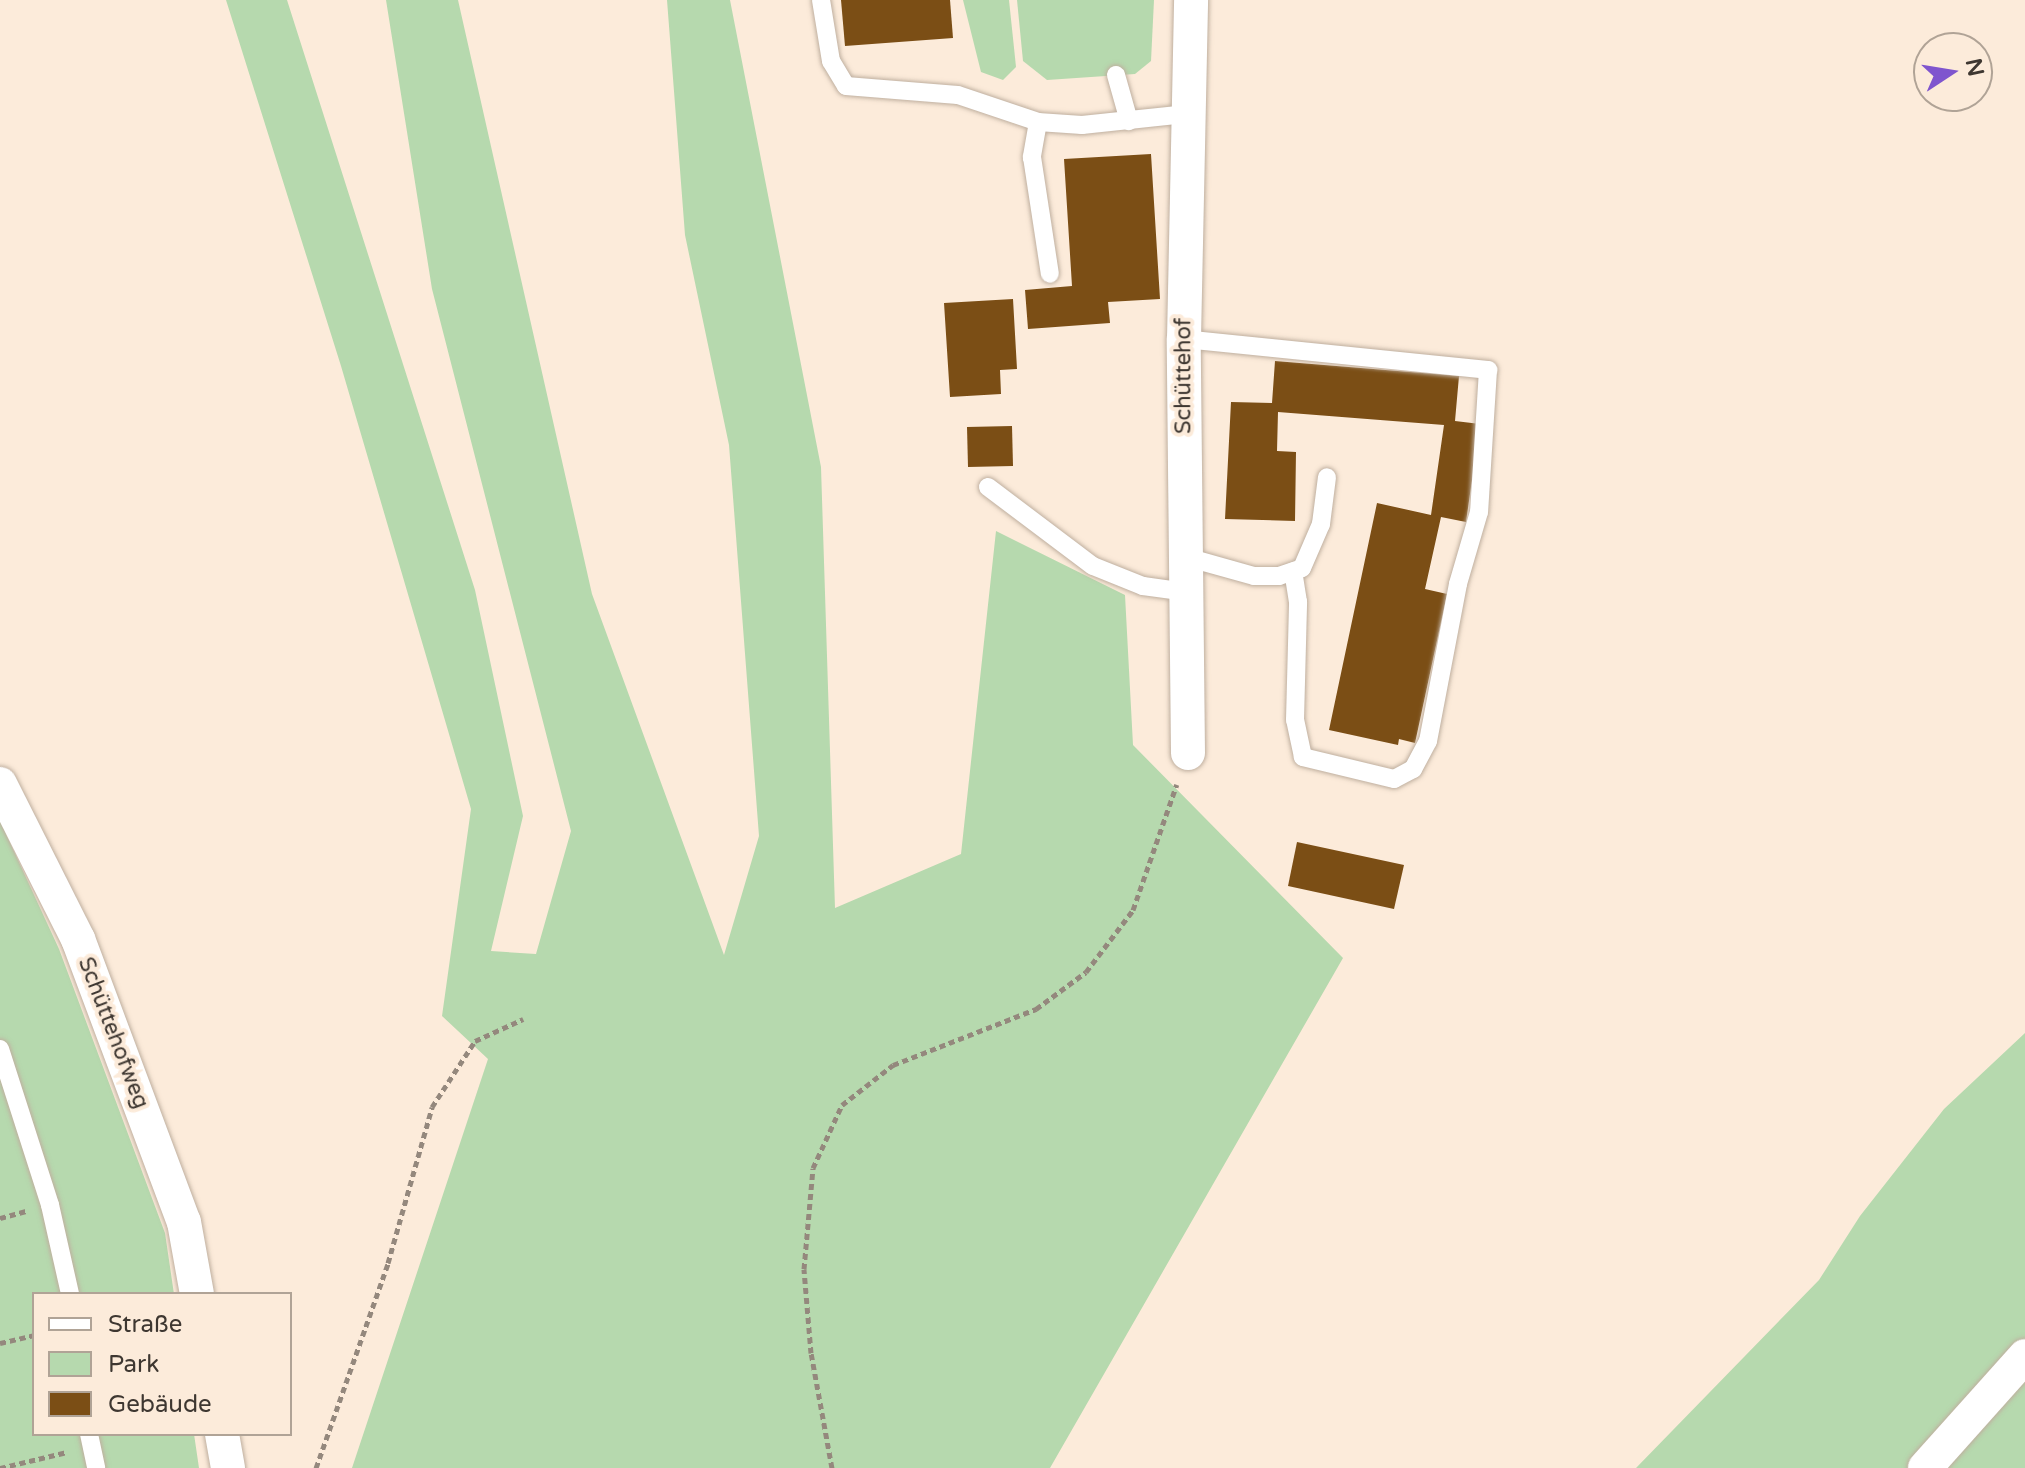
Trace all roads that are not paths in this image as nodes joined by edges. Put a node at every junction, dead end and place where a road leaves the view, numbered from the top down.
1 (821, 0) edge
2 (1191, 0) edge
3 (1116, 75) dead end
4 (1187, 114) junction
5 (1129, 121) junction
6 (1038, 122) junction
7 (1050, 274) dead end
8 (1184, 339) junction
9 (1327, 477) dead end
10 (988, 487) dead end
11 (1186, 557) junction
12 (1293, 571) junction
13 (1186, 592) junction
14 (1188, 753) road end
15 (0, 784) edge
16 (0, 1049) edge
17 (70, 1292) edge
18 (197, 1292) edge
19 (2025, 1356) edge
20 (222, 1436) edge
21 (90, 1440) edge
22 (96, 1468) edge
23 (228, 1468) edge
24 (1925, 1468) edge

1 - 6 lane
2 - 4 street, Schüttehof
3 - 5 lane
4 - 5 lane
4 - 8 street, Schüttehof
5 - 6 lane
6 - 7 lane
8 - 11 street, Schüttehof
8 - 12 lane
9 - 12 lane
10 - 13 lane
11 - 12 lane
11 - 13 street, Schüttehof
13 - 14 street, Schüttehof
15 - 18 street, Schüttehofweg
16 - 17 lane
19 - 24 street
20 - 23 street
21 - 22 lane

